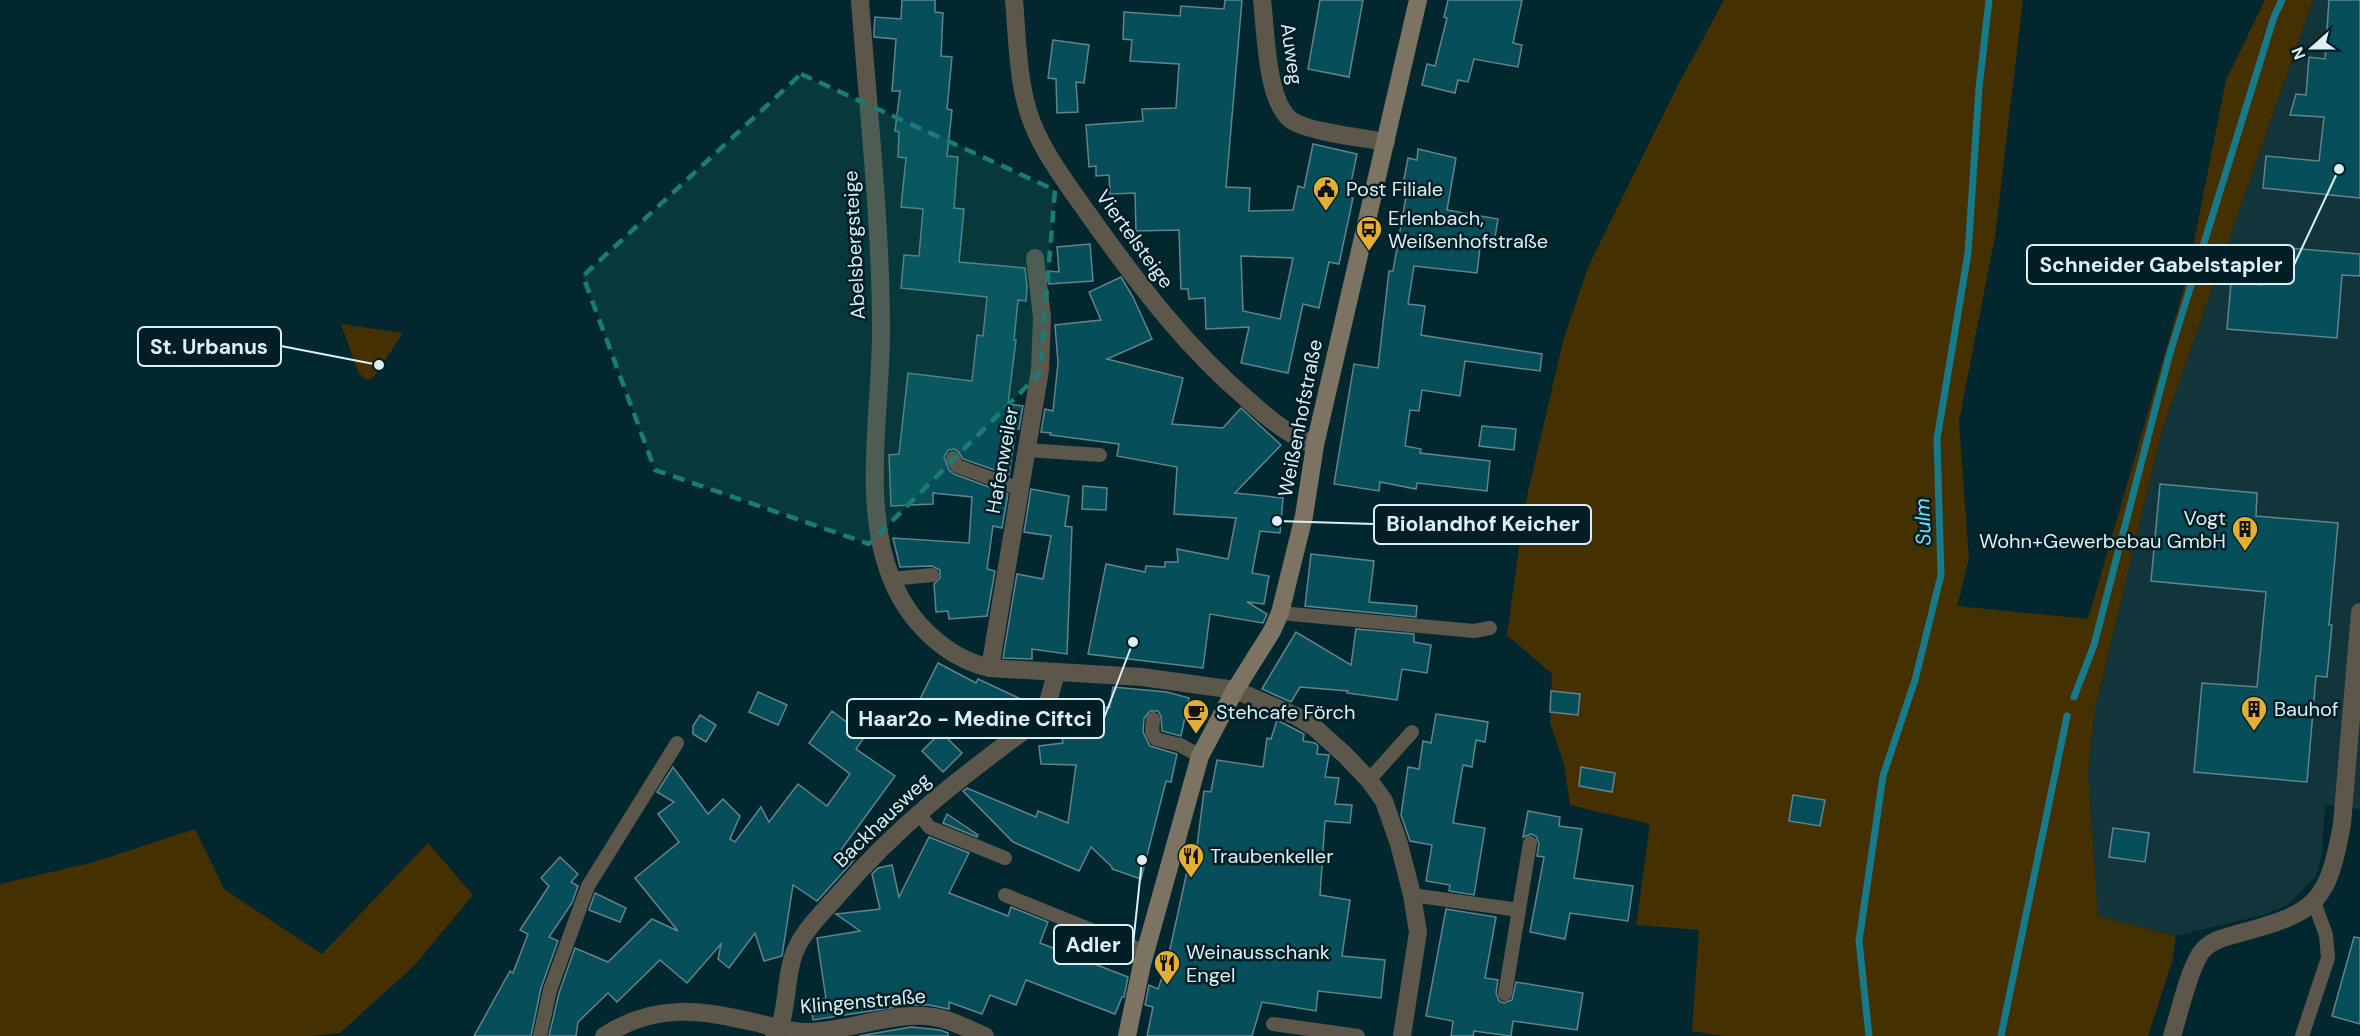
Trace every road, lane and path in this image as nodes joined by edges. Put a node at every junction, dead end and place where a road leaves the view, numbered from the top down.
1 (860, 0) edge
2 (1014, 0) edge
3 (1262, 0) edge
4 (1418, 0) edge
5 (1386, 142) junction
6 (1035, 258) dead end
7 (1315, 445) junction
8 (1027, 450) junction
9 (1100, 455) dead end
10 (952, 459) dead end
11 (1020, 489) junction
12 (932, 575) dead end
13 (891, 579) junction
14 (2360, 612) edge
15 (1280, 613) junction
16 (1490, 628) dead end
17 (990, 668) junction
18 (1056, 673) junction
19 (1235, 690) junction
20 (1153, 719) dead end
21 (1412, 732) dead end
22 (677, 743) dead end
23 (1200, 756) junction
24 (1369, 780) junction
25 (919, 813) junction
26 (2351, 825) edge
27 (1530, 843) dead end
28 (1005, 858) dead end
29 (1005, 895) dead end
30 (1412, 895) junction
31 (2314, 902) junction
32 (1519, 910) junction
33 (1146, 952) junction
34 (1505, 994) dead end
35 (1273, 1024) dead end
36 (777, 1032) edge
37 (540, 1036) edge
38 (604, 1036) edge
39 (985, 1036) edge
40 (1127, 1036) edge
41 (1358, 1036) edge
42 (1402, 1036) edge
43 (2172, 1036) edge
44 (2302, 1036) edge

1 - 13 street, Abelsbergsteige
2 - 7 street, Viertelsteige
3 - 5 street, Auweg
4 - 5 street, Weißenhofstraße
5 - 7 street, Weißenhofstraße
6 - 8 street, Hafenweiler
7 - 15 street, Weißenhofstraße
8 - 9 lane
8 - 11 street, Hafenweiler
10 - 11 lane
11 - 17 street, Hafenweiler
12 - 13 lane
13 - 17 street
14 - 26 street
15 - 16 lane
15 - 19 street, Weißenhofstraße
17 - 18 street
18 - 19 street
18 - 25 street, Backhausweg
19 - 23 street, Weißenhofstraße
19 - 24 street
20 - 23 lane
21 - 24 lane
22 - 37 lane
23 - 33 street, Weißenhofstraße
24 - 30 street
25 - 28 lane
25 - 36 street, Backhausweg
26 - 31 street
27 - 32 lane
29 - 33 lane
30 - 32 lane
30 - 42 street
31 - 43 street
31 - 44 lane
32 - 34 lane
33 - 40 street, Weißenhofstraße
35 - 41 lane
36 - 38 street, Klingenstraße
36 - 39 street, Klingenstraße

